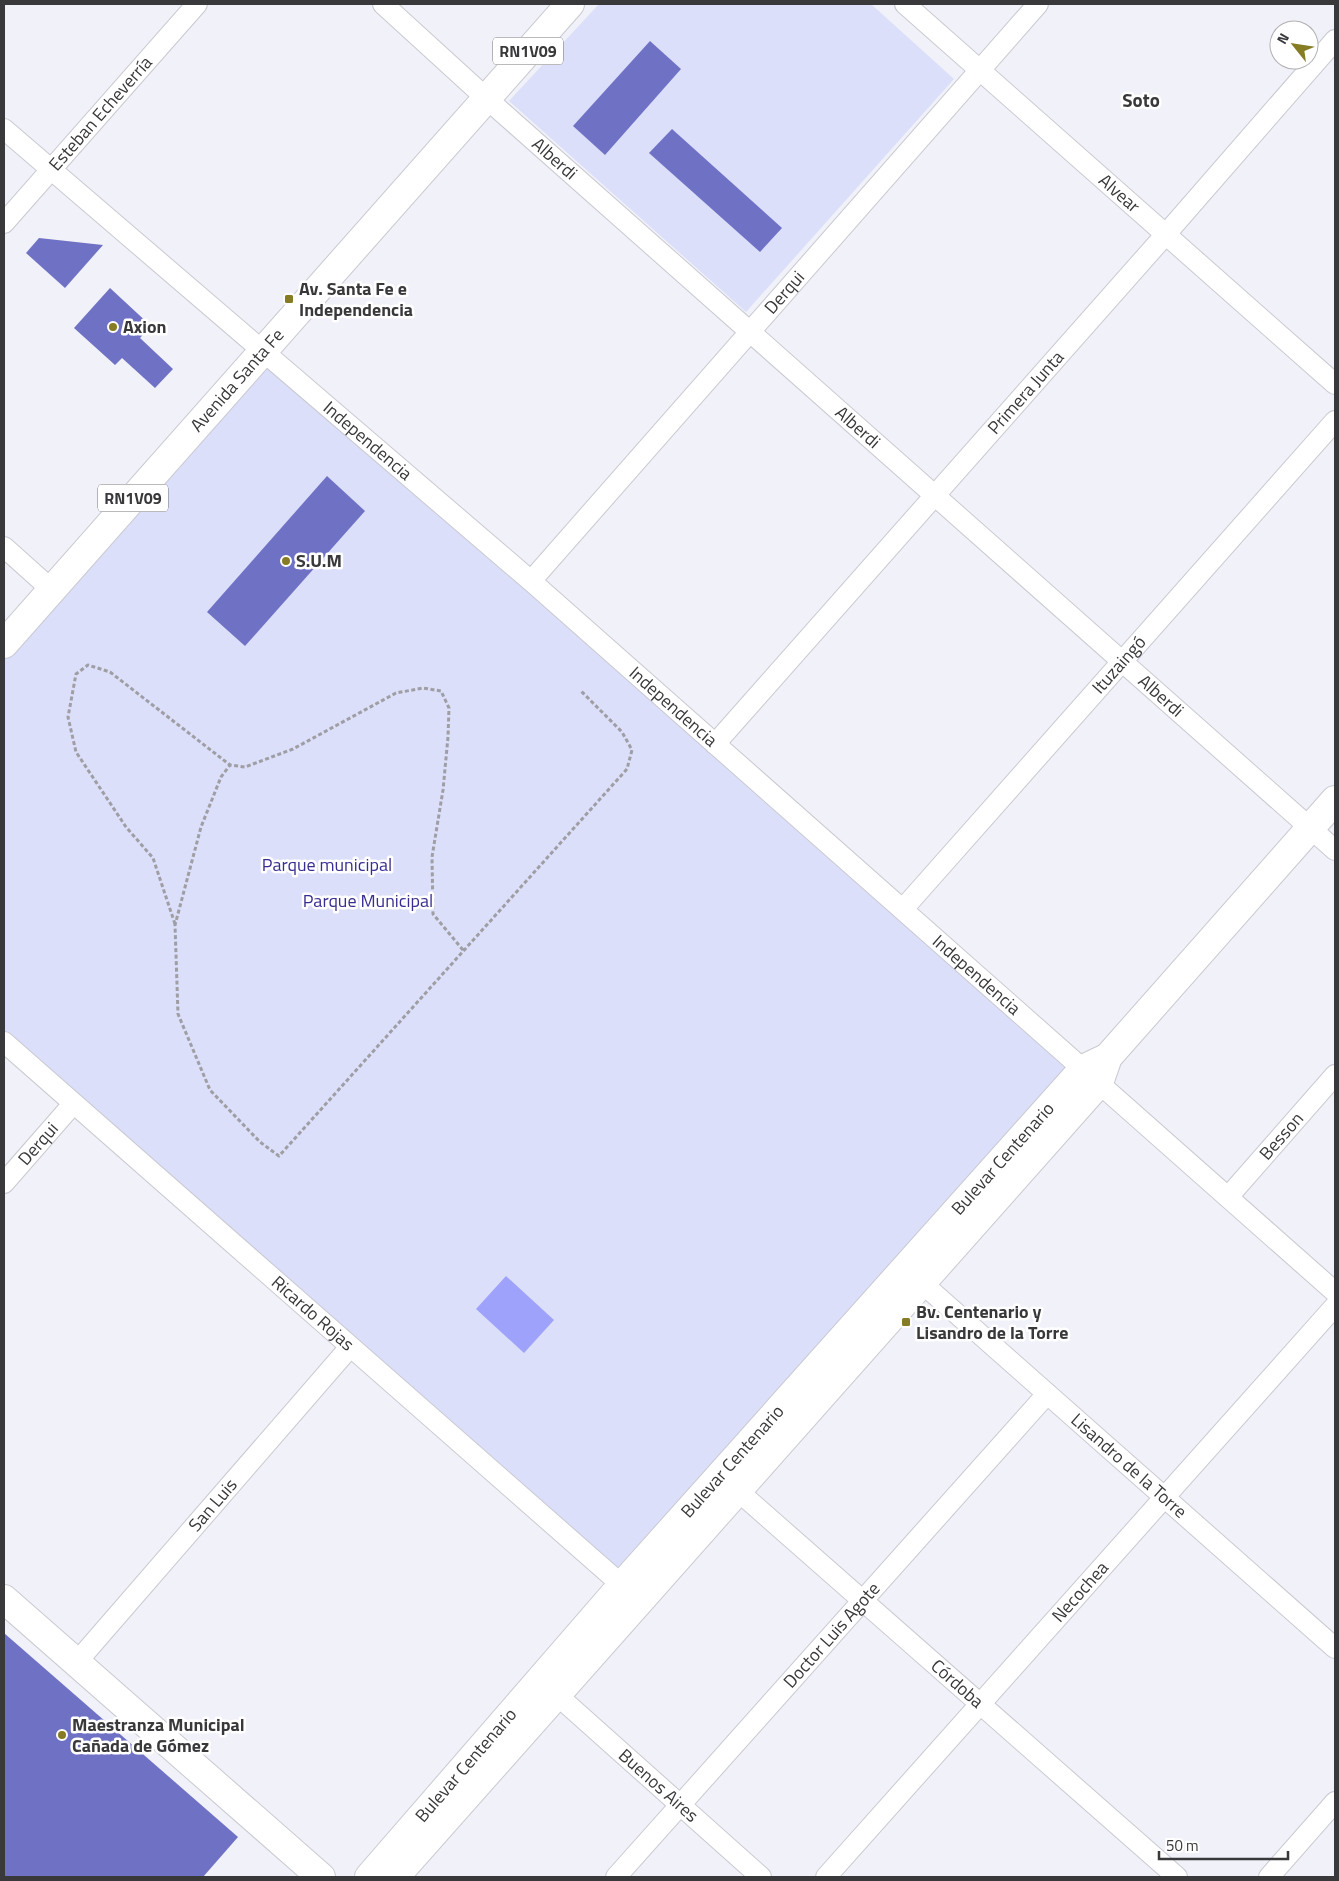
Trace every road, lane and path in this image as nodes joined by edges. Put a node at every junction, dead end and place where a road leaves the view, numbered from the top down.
1 (197, 4) edge
2 (383, 4) edge
3 (570, 4) edge
4 (905, 4) edge
5 (1038, 4) edge
6 (1335, 40) edge
7 (980, 70) junction
8 (486, 98) junction
9 (4, 129) edge
10 (50, 170) junction
11 (4, 223) edge
12 (1166, 234) junction
13 (750, 331) junction
14 (262, 352) junction
15 (1335, 384) edge
16 (1335, 422) edge
17 (934, 494) junction
18 (4, 547) edge
19 (531, 581) junction
20 (52, 590) junction
21 (4, 644) edge
22 (1123, 662) junction
23 (580, 690) dead end
24 (715, 744) junction
25 (230, 765) junction
26 (1335, 800) edge
27 (1310, 828) junction
28 (1335, 850) edge
29 (903, 909) junction
30 (175, 925) junction
31 (463, 950) junction
32 (4, 1042) edge
33 (1335, 1075) edge
34 (1091, 1076) junction
35 (73, 1104) junction
36 (4, 1183) edge
37 (1228, 1197) junction
38 (922, 1283) junction
39 (1335, 1292) edge
40 (1335, 1306) edge
41 (350, 1347) junction
42 (1047, 1394) junction
43 (738, 1491) junction
44 (1164, 1498) junction
45 (631, 1593) junction
46 (4, 1599) edge
47 (862, 1600) junction
48 (1335, 1648) edge
49 (76, 1663) junction
50 (557, 1695) junction
51 (980, 1704) junction
52 (1335, 1802) edge
53 (680, 1805) junction
54 (321, 1877) edge
55 (369, 1877) edge
56 (395, 1877) edge
57 (616, 1877) edge
58 (762, 1877) edge
59 (826, 1877) edge
60 (1176, 1877) edge
61 (1269, 1877) edge

1 - 10 street, Esteban Echeverría
2 - 8 street, Alberdi
3 - 8 main road, Avenida Santa Fe / RN1V09
4 - 7 street, Alvear
5 - 7 street, Derqui
6 - 12 street, Primera Junta
7 - 12 street, Alvear
7 - 13 street, Derqui
8 - 13 street, Alberdi
8 - 14 main road, Avenida Santa Fe / RN1V09
9 - 10 street, Independencia
10 - 11 street, Esteban Echeverría
10 - 14 street, Independencia
12 - 15 street, Alvear
12 - 17 street, Primera Junta
13 - 17 street, Alberdi
13 - 19 street, Derqui
14 - 19 street, Independencia
14 - 20 main road, Avenida Santa Fe / RN1V09
16 - 22 street, Ituzaingó
17 - 22 street, Alberdi
17 - 24 street, Primera Junta
18 - 20 street
19 - 24 street, Independencia
20 - 21 main road, Avenida Santa Fe / RN1V09
22 - 27 street, Alberdi
22 - 29 street, Ituzaingó
23 - 31 path
24 - 29 street, Independencia
25 - 30 path
25 - 30 path
25 - 31 path
26 - 27 main road, Bulevar Centenario
27 - 28 street, Alberdi
27 - 34 main road, Bulevar Centenario
29 - 34 street, Independencia
30 - 31 path
32 - 35 street, Ricardo Rojas
33 - 37 street, Besson
34 - 37 street, Independencia
34 - 38 main road, Bulevar Centenario
34 - 45 main road, Bulevar Centenario
35 - 36 street, Derqui
35 - 41 street, Ricardo Rojas
37 - 39 street, Independencia
38 - 42 street, Lisandro de la Torre
38 - 43 main road, Bulevar Centenario
40 - 44 street, Necochea
41 - 45 street, Ricardo Rojas
41 - 49 street, San Luis
42 - 44 street, Lisandro de la Torre
42 - 47 street, Doctor Luis Agote
43 - 45 main road, Bulevar Centenario
43 - 47 street, Córdoba
44 - 48 street, Lisandro de la Torre
44 - 51 street, Necochea
45 - 50 main road, Bulevar Centenario
45 - 55 main road, Bulevar Centenario
46 - 49 main road
47 - 51 street, Córdoba
47 - 53 street, Doctor Luis Agote
49 - 54 main road
50 - 53 street, Buenos Aires
50 - 56 main road, Bulevar Centenario
51 - 59 street, Necochea
51 - 60 street, Córdoba
52 - 61 street
53 - 57 street, Doctor Luis Agote
53 - 58 street, Buenos Aires

